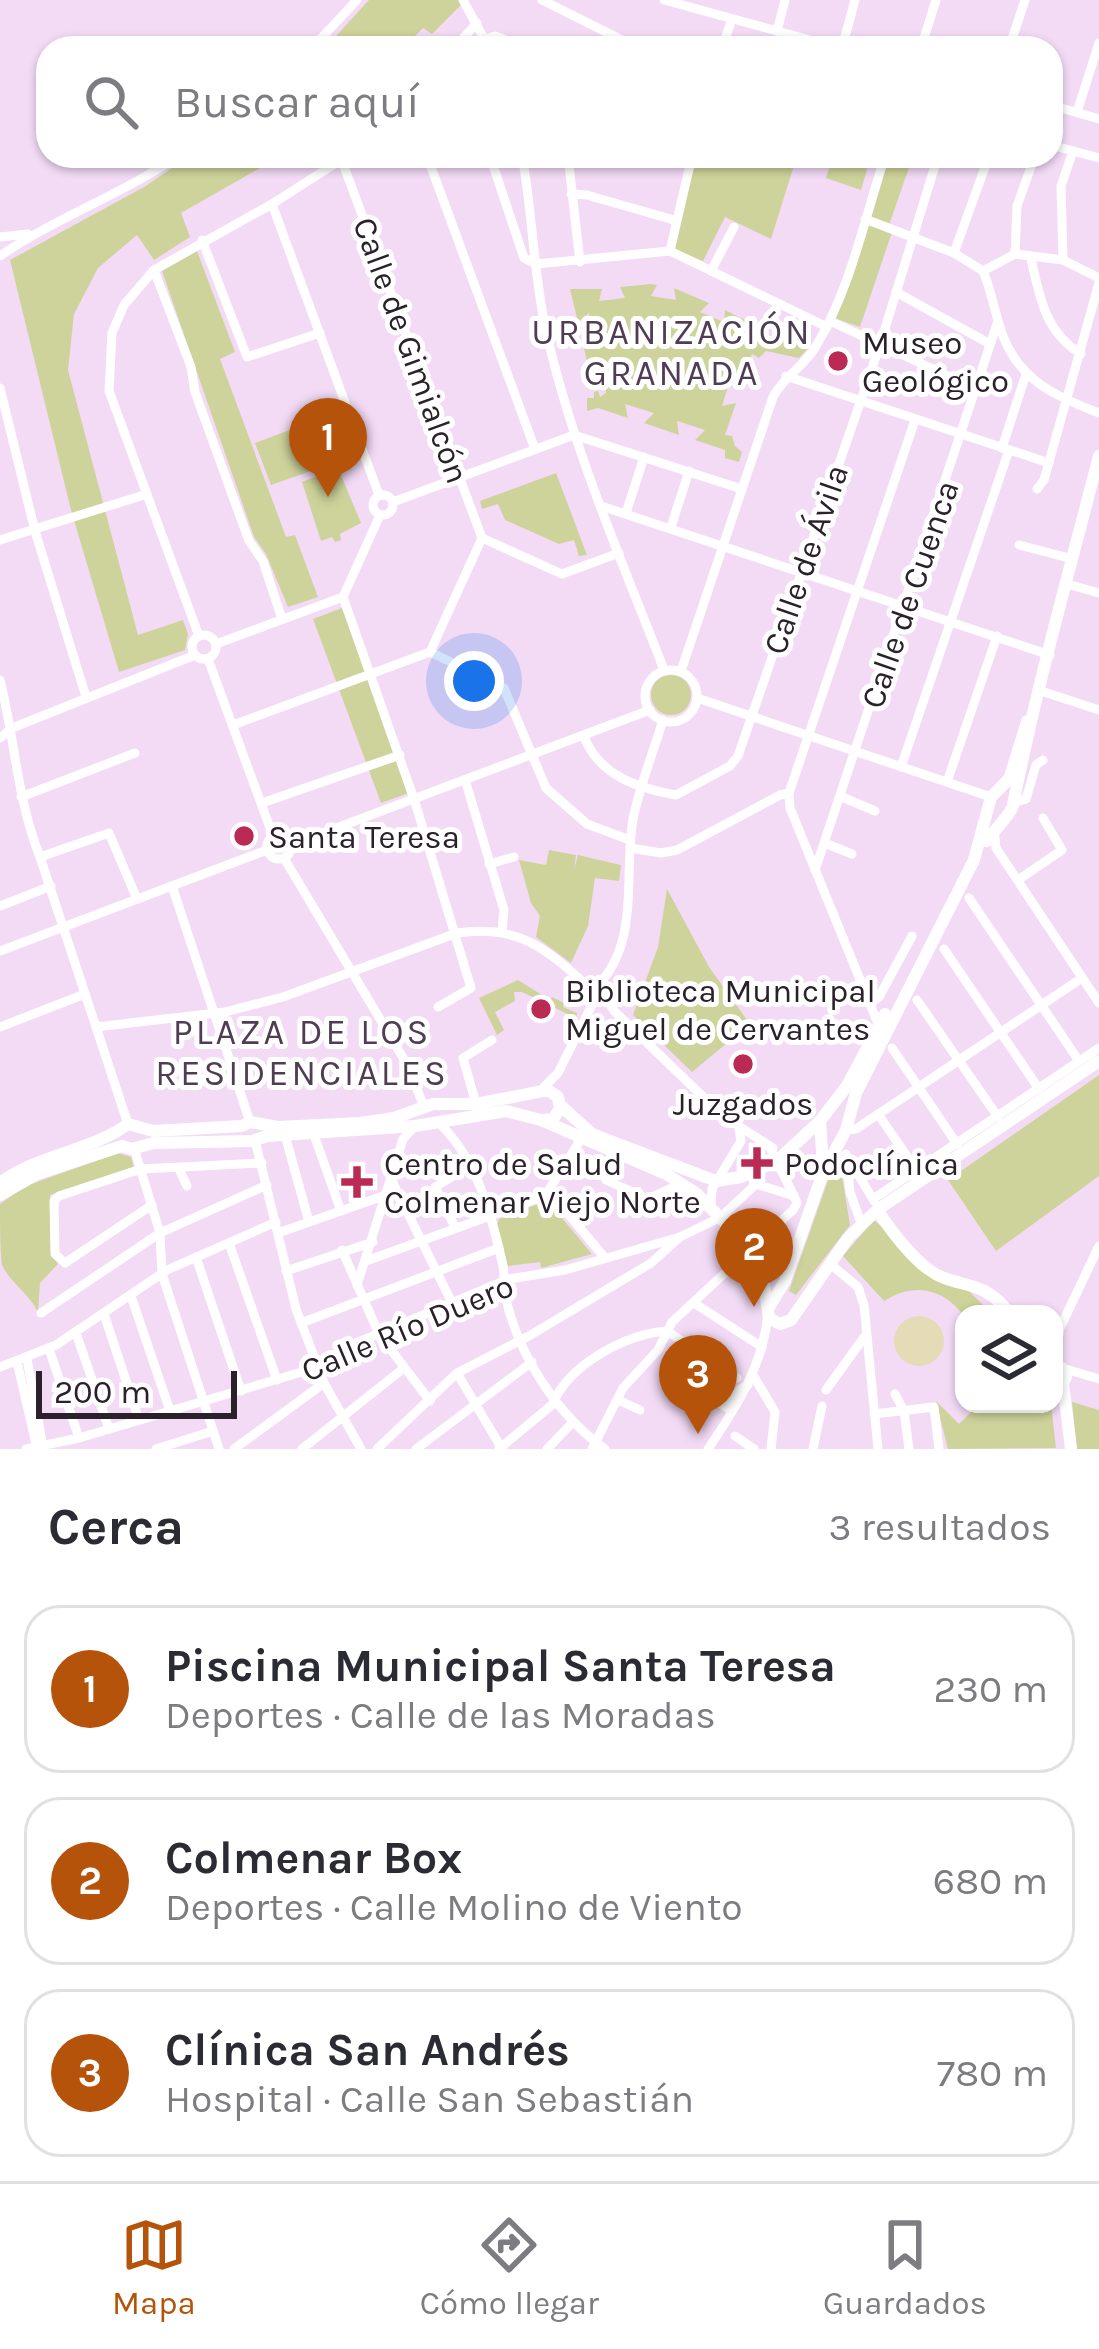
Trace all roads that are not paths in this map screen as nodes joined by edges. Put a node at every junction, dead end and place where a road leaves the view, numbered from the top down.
1 (357, 0) edge
2 (463, 0) edge
3 (542, 0) edge
4 (664, 0) edge
5 (785, 0) edge
6 (855, 0) edge
7 (936, 0) edge
8 (1025, 0) edge
9 (732, 19) junction
10 (477, 23) junction
11 (777, 31) junction
12 (323, 36) edge
13 (465, 36) edge
14 (483, 36) edge
15 (614, 36) edge
16 (726, 36) edge
17 (796, 36) edge
18 (844, 36) edge
19 (925, 36) edge
20 (1014, 36) edge
21 (1099, 43) edge
22 (1063, 108) edge
23 (1078, 112) junction
24 (1099, 118) edge
25 (1063, 149) edge
26 (1073, 152) junction
27 (1099, 158) edge
28 (160, 168) edge
29 (329, 168) edge
30 (349, 168) edge
31 (431, 168) edge
32 (494, 168) edge
33 (524, 168) edge
34 (569, 168) edge
35 (689, 168) edge
36 (881, 168) edge
37 (934, 168) edge
38 (984, 168) edge
39 (1031, 168) edge
40 (571, 194) junction
41 (272, 204) junction
42 (865, 219) junction
43 (674, 220) junction
44 (734, 227) dead end
45 (33, 232) junction
46 (912, 236) junction
47 (0, 237) edge
48 (202, 240) junction
49 (670, 250) junction
50 (954, 253) junction
51 (1015, 254) junction
52 (0, 256) edge
53 (1030, 259) junction
54 (1063, 260) junction
55 (580, 262) junction
56 (536, 264) junction
57 (154, 270) junction
58 (711, 271) junction
59 (982, 271) junction
60 (1099, 280) edge
61 (896, 292) junction
62 (998, 321) junction
63 (828, 324) junction
64 (320, 334) junction
65 (989, 344) junction
66 (880, 345) junction
67 (1081, 354) junction
68 (1026, 374) junction
69 (786, 376) junction
70 (0, 388) edge
71 (976, 389) junction
72 (1068, 401) junction
73 (860, 402) junction
74 (1099, 413) edge
75 (915, 420) junction
76 (574, 435) junction
77 (962, 436) junction
78 (535, 449) junction
79 (1006, 449) junction
80 (1099, 456) edge
81 (644, 457) junction
82 (1049, 463) junction
83 (689, 472) junction
84 (459, 477) junction
85 (742, 489) junction
86 (1037, 489) dead end
87 (147, 494) junction
88 (380, 495) junction
89 (1094, 501) edge
90 (393, 502) junction
91 (601, 506) junction
92 (626, 512) junction
93 (380, 514) junction
94 (671, 527) junction
95 (35, 531) junction
96 (482, 538) junction
97 (0, 540) edge
98 (724, 544) junction
99 (1019, 545) dead end
100 (619, 553) junction
101 (1073, 559) junction
102 (800, 569) junction
103 (1067, 584) junction
104 (859, 589) junction
105 (1099, 593) edge
106 (343, 597) junction
107 (905, 605) junction
108 (282, 620) junction
109 (952, 620) junction
110 (200, 636) junction
111 (997, 636) junction
112 (216, 644) junction
113 (430, 652) junction
114 (195, 655) junction
115 (1050, 655) junction
116 (208, 659) junction
117 (664, 670) junction
118 (681, 671) junction
119 (372, 673) junction
120 (0, 680) edge
121 (1044, 694) junction
122 (86, 697) junction
123 (697, 698) junction
124 (650, 710) junction
125 (1099, 710) edge
126 (750, 716) junction
127 (663, 720) junction
128 (232, 725) junction
129 (13, 728) junction
130 (809, 736) junction
131 (0, 737) edge
132 (584, 737) junction
133 (135, 752) dead end
134 (856, 752) junction
135 (400, 755) junction
136 (531, 758) junction
137 (1043, 760) dead end
138 (901, 767) junction
139 (947, 782) junction
140 (466, 783) junction
141 (641, 786) junction
142 (789, 793) junction
143 (22, 797) junction
144 (842, 797) junction
145 (1002, 798) junction
146 (415, 802) junction
147 (262, 803) junction
148 (875, 811) dead end
149 (989, 829) junction
150 (1036, 832) dead end
151 (273, 836) junction
152 (630, 844) junction
153 (291, 845) junction
154 (824, 848) junction
155 (267, 850) junction
156 (808, 850) junction
157 (852, 854) dead end
158 (514, 856) dead end
159 (40, 857) junction
160 (284, 858) junction
161 (489, 864) junction
162 (815, 869) junction
163 (1018, 880) junction
164 (51, 886) junction
165 (172, 886) junction
166 (969, 898) dead end
167 (137, 899) junction
168 (0, 906) edge
169 (65, 924) junction
170 (502, 931) junction
171 (457, 933) junction
172 (912, 936) dead end
173 (944, 950) dead end
174 (0, 951) edge
175 (351, 972) junction
176 (1082, 978) junction
177 (85, 994) junction
178 (597, 995) junction
179 (917, 1000) dead end
180 (1099, 1003) edge
181 (870, 1004) junction
182 (1041, 1005) junction
183 (438, 1007) dead end
184 (214, 1014) junction
185 (893, 1016) junction
186 (879, 1026) junction
187 (0, 1027) edge
188 (97, 1028) junction
189 (1000, 1033) junction
190 (491, 1040) dead end
191 (892, 1048) dead end
192 (1099, 1048) edge
193 (959, 1060) junction
194 (1079, 1061) junction
195 (1099, 1061) edge
196 (558, 1073) junction
197 (848, 1084) junction
198 (918, 1086) junction
199 (1039, 1089) junction
200 (537, 1092) junction
201 (559, 1101) junction
202 (476, 1105) junction
203 (830, 1106) junction
204 (878, 1114) junction
205 (444, 1116) junction
206 (419, 1117) junction
207 (998, 1117) junction
208 (541, 1120) junction
209 (820, 1121) junction
210 (844, 1129) junction
211 (251, 1132) junction
212 (744, 1134) junction
213 (285, 1135) junction
214 (314, 1135) junction
215 (131, 1138) junction
216 (821, 1138) junction
217 (580, 1139) junction
218 (957, 1144) junction
219 (769, 1146) junction
220 (795, 1147) junction
221 (614, 1153) junction
222 (777, 1161) junction
223 (262, 1163) junction
224 (470, 1166) junction
225 (141, 1169) junction
226 (179, 1169) junction
227 (917, 1171) junction
228 (823, 1173) junction
229 (861, 1179) junction
230 (392, 1181) junction
231 (716, 1181) junction
232 (0, 1183) edge
233 (682, 1183) junction
234 (267, 1185) junction
235 (849, 1185) junction
236 (187, 1186) dead end
237 (550, 1192) junction
238 (388, 1194) junction
239 (0, 1195) edge
240 (794, 1196) junction
241 (875, 1204) junction
242 (152, 1205) junction
243 (341, 1211) junction
244 (716, 1212) junction
245 (490, 1215) junction
246 (309, 1222) junction
247 (862, 1223) junction
248 (455, 1227) junction
249 (277, 1228) junction
250 (160, 1233) junction
251 (680, 1237) junction
252 (800, 1237) junction
253 (422, 1240) junction
254 (373, 1241) junction
255 (229, 1243) junction
256 (759, 1243) junction
257 (1099, 1246) edge
258 (499, 1248) junction
259 (342, 1250) junction
260 (196, 1257) junction
261 (605, 1258) junction
262 (367, 1261) junction
263 (829, 1262) junction
264 (286, 1271) junction
265 (437, 1271) junction
266 (162, 1274) junction
267 (504, 1282) junction
268 (357, 1285) junction
269 (807, 1292) junction
270 (131, 1296) junction
271 (363, 1300) junction
272 (694, 1303) junction
273 (453, 1304) junction
274 (777, 1304) junction
275 (1003, 1305) edge
276 (41, 1313) dead end
277 (104, 1314) junction
278 (789, 1320) junction
279 (1063, 1322) edge
280 (301, 1323) junction
281 (667, 1331) junction
282 (76, 1333) junction
283 (379, 1334) junction
284 (866, 1335) junction
285 (519, 1341) junction
286 (49, 1349) junction
287 (760, 1352) junction
288 (22, 1361) junction
289 (532, 1362) junction
290 (0, 1367) edge
291 (318, 1367) junction
292 (404, 1368) junction
293 (457, 1373) junction
294 (1063, 1373) edge
295 (737, 1378) dead end
296 (1099, 1379) edge
297 (278, 1380) junction
298 (750, 1380) junction
299 (324, 1383) junction
300 (826, 1390) dead end
301 (241, 1391) junction
302 (895, 1394) dead end
303 (712, 1399) dead end
304 (555, 1400) junction
305 (618, 1400) junction
306 (204, 1401) junction
307 (430, 1401) junction
308 (478, 1402) junction
309 (822, 1406) dead end
310 (1063, 1409) edge
311 (640, 1410) dead end
312 (170, 1411) junction
313 (904, 1411) junction
314 (874, 1414) junction
315 (342, 1418) junction
316 (140, 1420) junction
317 (573, 1422) junction
318 (109, 1429) junction
319 (213, 1431) junction
320 (735, 1436) dead end
321 (79, 1438) junction
322 (598, 1447) edge
323 (38, 1448) edge
324 (26, 1449) edge
325 (156, 1449) edge
326 (219, 1449) edge
327 (234, 1449) edge
328 (302, 1449) edge
329 (361, 1449) edge
330 (377, 1449) edge
331 (416, 1449) edge
332 (501, 1449) edge
333 (547, 1449) edge
334 (708, 1449) edge
335 (754, 1449) edge
336 (771, 1449) edge
337 (813, 1449) edge
338 (878, 1449) edge
339 (908, 1449) edge
340 (939, 1449) edge
341 (1067, 1449) edge

1 - 12 street
2 - 10 street
3 - 15 street
4 - 9 street
5 - 11 street
6 - 18 street
7 - 19 street
8 - 20 street
9 - 11 street
9 - 16 street
10 - 13 street
10 - 14 street
11 - 17 street
21 - 23 street
22 - 23 street
23 - 24 street
25 - 26 street
26 - 27 street
26 - 54 street
28 - 45 street
29 - 41 street
30 - 84 street, Calle de Gimialcón
31 - 78 street
32 - 56 street
33 - 56 street
34 - 40 street
35 - 43 street
36 - 42 street
37 - 46 street, Calle de Ávila
38 - 50 street
39 - 51 street
40 - 43 street
40 - 55 street
41 - 48 street
41 - 64 street
42 - 46 street
42 - 63 street
43 - 49 street
44 - 58 street
45 - 47 street
45 - 52 street
46 - 50 street
46 - 61 street, Calle de Ávila
48 - 57 street
48 - 64 street
49 - 55 street
49 - 58 street
50 - 59 street
51 - 53 street
51 - 59 street
53 - 54 street
53 - 67 street
54 - 60 street
55 - 56 street
56 - 76 street
57 - 87 street
57 - 108 street
58 - 63 street
59 - 62 street
60 - 67 street
61 - 65 street
61 - 66 street, Calle de Ávila
62 - 65 street, Calle de Cuenca
62 - 68 street
63 - 66 street
63 - 69 street
64 - 88 street
65 - 71 street, Calle de Cuenca
66 - 71 street
66 - 73 street, Calle de Ávila
67 - 72 street
68 - 72 street
68 - 79 street
69 - 73 street
69 - 85 street
70 - 95 street
71 - 77 street, Calle de Cuenca
72 - 74 street
72 - 82 street
73 - 75 street
73 - 102 street, Calle de Ávila
75 - 77 street
75 - 104 street
76 - 78 street
76 - 81 street
76 - 91 street
77 - 79 street
77 - 107 street, Calle de Cuenca
78 - 84 street
79 - 82 street
79 - 109 street
80 - 89 main road
81 - 83 street
81 - 92 street
82 - 86 street
83 - 85 street
83 - 94 street
84 - 90 street
84 - 96 street, Calle de Gimialcón
85 - 98 street
87 - 95 street
87 - 110 street
88 - 90 street
88 - 93 street
89 - 101 main road
90 - 93 street
91 - 92 street
91 - 100 street
92 - 94 street
93 - 106 street
94 - 98 street
95 - 97 street
95 - 122 street
96 - 100 street
96 - 113 street
98 - 102 street
98 - 118 street
99 - 101 street
100 - 117 street
101 - 103 main road
102 - 104 street
102 - 126 street, Calle de Ávila
103 - 105 street
103 - 115 main road
104 - 107 street
104 - 130 street
106 - 108 street
106 - 119 street
107 - 109 street
107 - 134 street, Calle de Cuenca
108 - 112 street
109 - 111 street
109 - 138 street
110 - 112 street
110 - 114 street
111 - 115 street
111 - 139 street
112 - 116 street
113 - 119 street
113 - 136 street
114 - 116 street
114 - 122 street
115 - 121 main road
116 - 128 street
117 - 118 street
117 - 124 street
118 - 123 street
119 - 128 street
119 - 135 street
120 - 129 street
121 - 125 street
121 - 145 main road
121 - 145 street
122 - 129 street
123 - 126 street
123 - 127 street
124 - 127 street
124 - 132 street
126 - 130 street
126 - 141 street, Calle de Ávila
127 - 141 street
128 - 147 street
129 - 131 street
129 - 143 street
130 - 134 street
130 - 142 street
132 - 136 street
132 - 141 street
133 - 143 street
134 - 138 street
134 - 144 street, Calle de Cuenca
135 - 146 street
135 - 147 street
136 - 140 street
136 - 152 street
137 - 145 street
138 - 139 street
139 - 145 street
140 - 146 street
140 - 161 street
141 - 152 street
142 - 152 street
142 - 156 street
143 - 159 street
144 - 148 street
144 - 154 street, Calle de Cuenca
145 - 149 main road
145 - 149 main road
146 - 153 street
146 - 171 street
147 - 151 street
149 - 163 street
149 - 185 main road
149 - 186 main road
150 - 163 street
151 - 153 street
151 - 155 street
152 - 178 street
153 - 160 street
154 - 156 street
154 - 157 street
154 - 162 street, Calle de Cuenca
155 - 160 street
155 - 165 street
156 - 162 street
158 - 161 street
159 - 164 street
159 - 167 street
160 - 175 street
161 - 170 street
162 - 181 street
163 - 176 street
164 - 168 street
164 - 169 street
165 - 167 street
165 - 184 street
166 - 182 street
167 - 169 street
169 - 174 street
169 - 177 street
170 - 171 street
170 - 178 street
171 - 175 street
171 - 183 street
172 - 181 street
173 - 189 street
175 - 184 street
175 - 206 street
176 - 180 street
176 - 182 street
177 - 187 street
177 - 188 street
178 - 196 street
178 - 212 street
179 - 193 street
181 - 186 street
182 - 189 street
182 - 194 street
184 - 188 street
184 - 211 street
185 - 197 main road
185 - 210 main road
186 - 197 main road
188 - 215 street
189 - 193 street
189 - 199 street
190 - 202 street
191 - 198 street
192 - 194 street
193 - 198 street
193 - 207 street
194 - 199 street
195 - 241 main road
196 - 200 street
196 - 201 street
197 - 203 main road
198 - 204 street
198 - 218 street
199 - 207 street
200 - 201 main road
200 - 202 main road
200 - 208 main road
201 - 208 main road
201 - 231 main road
202 - 205 main road
203 - 209 main road
203 - 210 main road
204 - 210 street
204 - 227 street
205 - 206 main road
205 - 208 main road
205 - 224 street
206 - 211 main road
206 - 214 main road
206 - 230 street
207 - 218 street
208 - 217 main road
209 - 216 main road
209 - 220 main road
210 - 216 main road
210 - 228 main road
211 - 213 main road
211 - 215 main road
211 - 223 street
212 - 219 street
212 - 231 street
213 - 214 main road
213 - 246 street
214 - 243 street
215 - 225 street
215 - 232 main road
215 - 239 main road
216 - 228 main road
217 - 221 main road
217 - 237 street
218 - 227 street
219 - 220 street
219 - 222 street
220 - 222 main road
221 - 233 main road
221 - 233 street
222 - 231 main road
222 - 240 street
223 - 226 street
223 - 234 street
224 - 245 street
224 - 248 street
225 - 226 street
225 - 242 street
225 - 242 street
226 - 236 street
227 - 241 street
228 - 252 main road
229 - 235 street
229 - 235 street
229 - 241 street
230 - 238 street
230 - 253 street
231 - 244 street
233 - 244 main road
234 - 249 street
234 - 250 street
235 - 247 street
237 - 245 street
237 - 261 street
238 - 243 street
238 - 254 street
240 - 244 street
240 - 256 street
241 - 247 main road
241 - 275 main road
242 - 250 street
243 - 246 street
244 - 251 street
244 - 256 main road
245 - 248 street
245 - 258 street
246 - 249 street
247 - 263 main road
248 - 253 street
249 - 255 street
249 - 264 street
250 - 266 street
250 - 276 street
251 - 261 street, Calle Río Duero
251 - 285 street
252 - 256 street
252 - 274 main road
253 - 262 street
253 - 265 street
254 - 259 street
254 - 262 street
255 - 260 street
255 - 297 street
256 - 272 street
256 - 274 main road
257 - 279 street
258 - 265 street
258 - 267 street
259 - 264 street
259 - 268 street
260 - 266 street
260 - 301 street
261 - 267 street, Calle Río Duero
262 - 268 street
263 - 269 main road
263 - 284 street
264 - 280 street
265 - 271 street
265 - 273 street
266 - 270 street
266 - 306 street
267 - 273 street, Calle Río Duero
267 - 285 street
268 - 271 street
269 - 274 main road
269 - 278 main road
270 - 277 street
270 - 312 street
271 - 280 street
271 - 283 street
272 - 281 street
272 - 287 street
273 - 283 street, Calle Río Duero
274 - 278 main road
274 - 278 main road
274 - 287 street
277 - 282 street
277 - 316 street
278 - 287 street
280 - 291 street
281 - 295 street
281 - 304 street
281 - 305 street
282 - 286 street
282 - 318 street
283 - 291 street, Calle Río Duero
283 - 292 street
284 - 300 street
284 - 314 street
285 - 289 street
285 - 293 street
286 - 288 street
286 - 321 street
287 - 298 street
288 - 290 street
288 - 323 street
289 - 304 street
289 - 308 street
291 - 297 street, Calle Río Duero
291 - 299 street
292 - 307 street
292 - 315 street
293 - 307 street
293 - 308 street
294 - 296 street
297 - 301 street, Calle Río Duero
298 - 303 street
298 - 334 street
298 - 336 street
299 - 315 street
299 - 327 street
301 - 306 street, Calle Río Duero
302 - 313 street
304 - 317 street
304 - 332 street
305 - 311 street
305 - 322 street
306 - 312 street, Calle Río Duero
306 - 319 street
307 - 330 street
308 - 331 street
308 - 332 street
309 - 337 street
310 - 341 main road
312 - 316 street, Calle Río Duero
313 - 314 street
313 - 339 street
313 - 340 street
314 - 338 street
315 - 328 street
315 - 329 street
316 - 318 street, Calle Río Duero
317 - 322 street
317 - 333 street
318 - 321 street, Calle Río Duero
319 - 325 street
319 - 326 street
320 - 335 street
321 - 323 street, Calle Río Duero
323 - 324 street, Calle Río Duero

